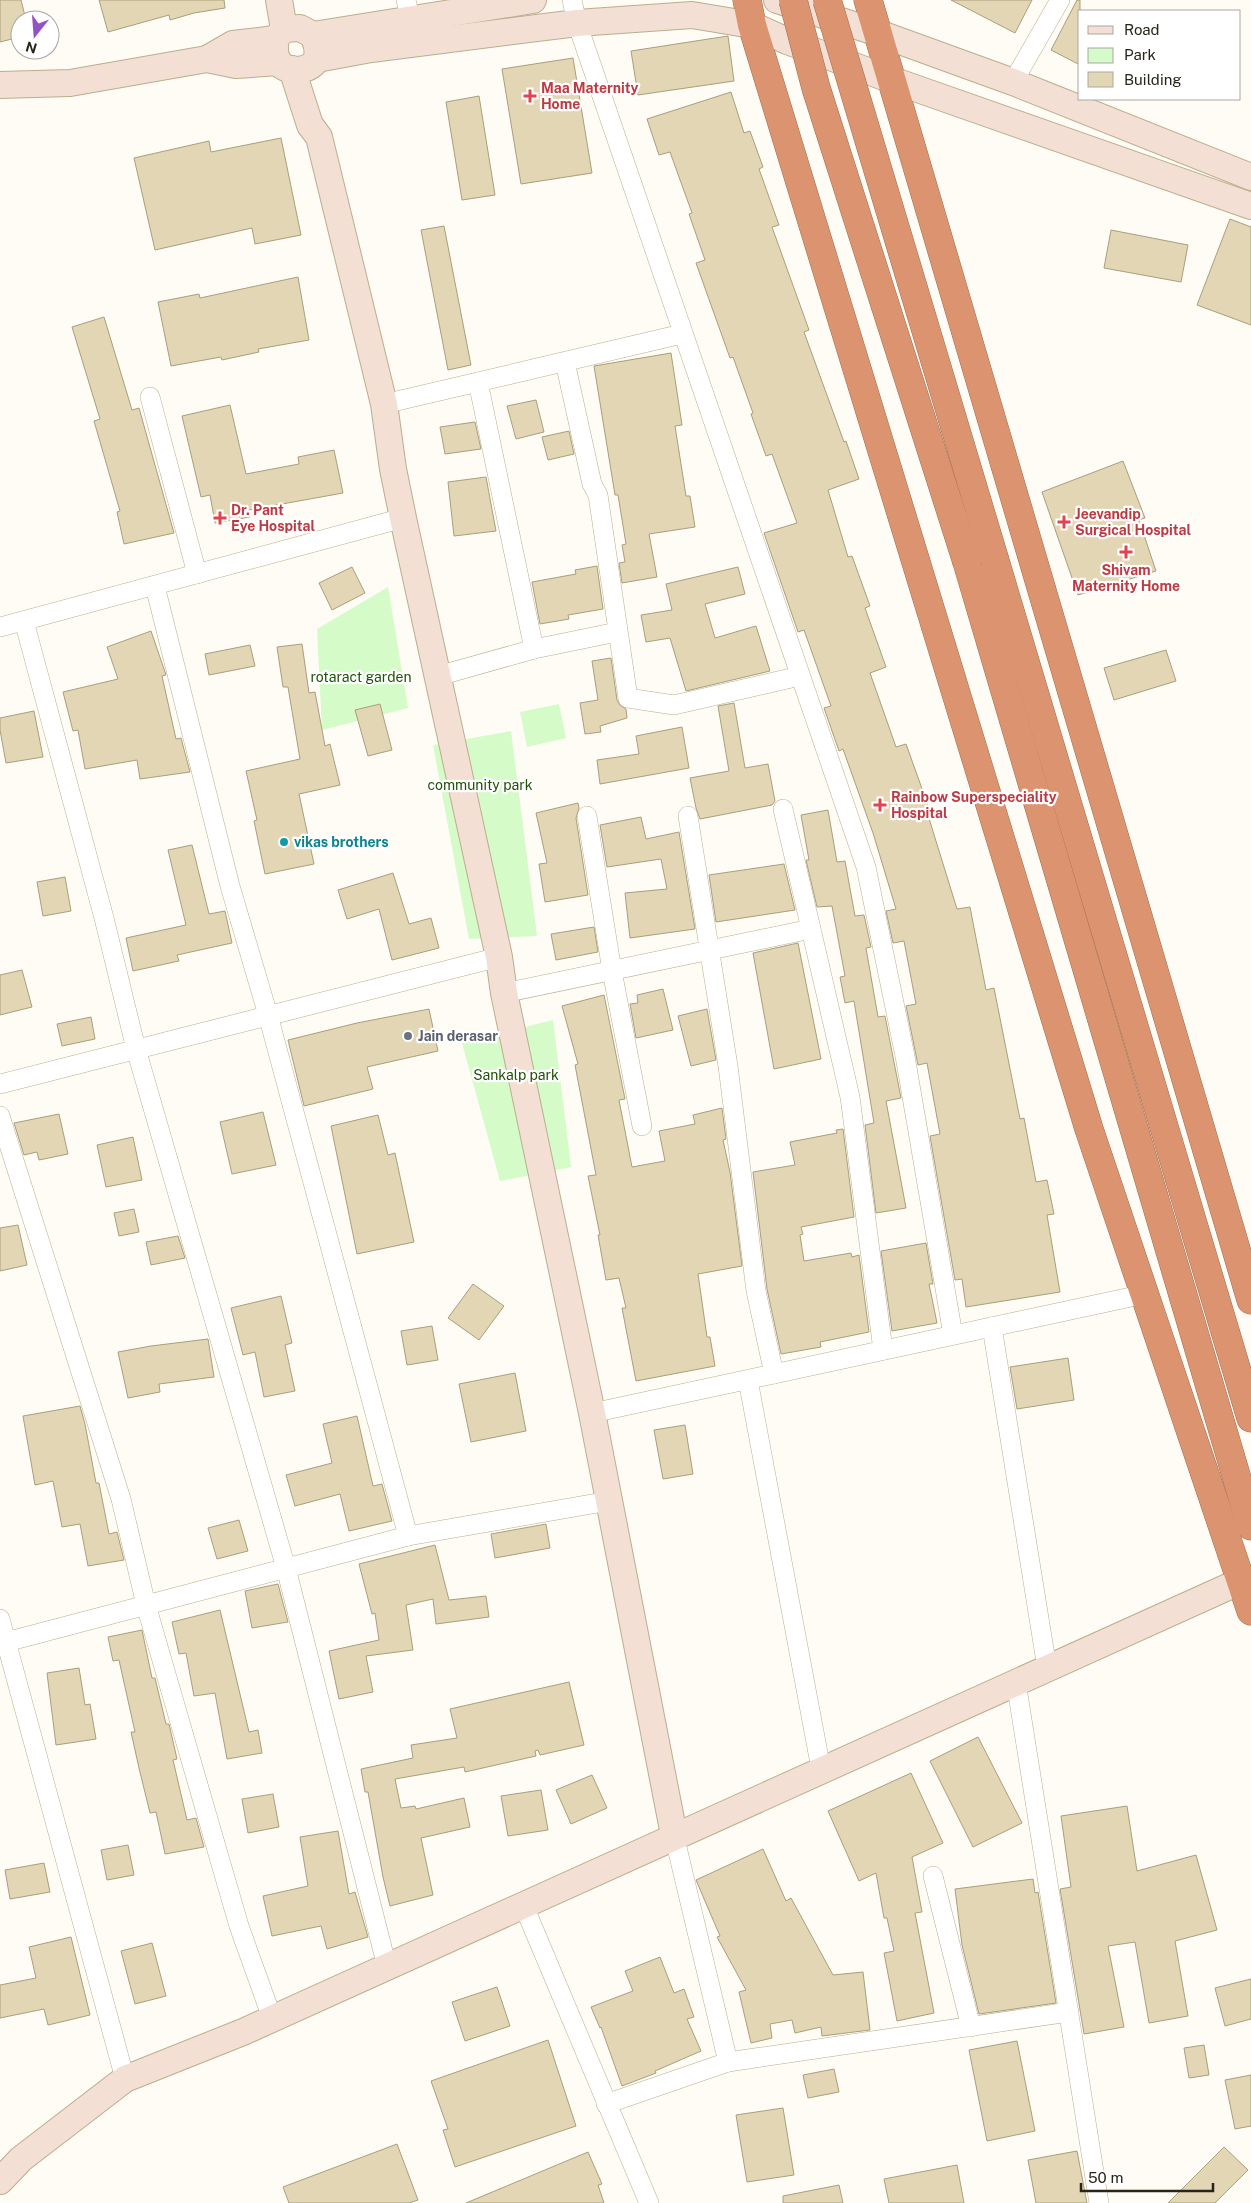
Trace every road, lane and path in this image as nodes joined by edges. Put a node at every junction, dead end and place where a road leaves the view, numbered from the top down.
1 (279, 0) edge
2 (298, 0) edge
3 (533, 0) edge
4 (777, 0) edge
5 (792, 0) edge
6 (827, 0) edge
7 (868, 0) edge
8 (1060, 0) edge
9 (408, 9) edge
10 (574, 11) edge
11 (750, 12) edge
12 (878, 32) junction
13 (296, 49) junction
14 (892, 80) junction
15 (1013, 82) junction
16 (0, 85) edge
17 (1251, 176) edge
18 (1251, 206) edge
19 (682, 334) junction
20 (565, 362) junction
21 (478, 382) junction
22 (150, 397) dead end
23 (384, 404) junction
24 (403, 518) junction
25 (197, 574) junction
26 (155, 586) junction
27 (24, 621) junction
28 (0, 627) edge
29 (617, 632) junction
30 (534, 649) junction
31 (438, 676) junction
32 (800, 676) junction
33 (783, 809) dead end
34 (587, 816) dead end
35 (688, 816) dead end
36 (811, 929) junction
37 (709, 950) junction
38 (499, 957) junction
39 (612, 971) junction
40 (504, 993) junction
41 (268, 1015) junction
42 (136, 1049) junction
43 (0, 1084) edge
44 (0, 1116) edge
45 (1132, 1122) junction
46 (642, 1126) dead end
47 (1090, 1129) junction
48 (1145, 1294) junction
49 (1251, 1300) edge
50 (992, 1327) junction
51 (953, 1335) junction
52 (883, 1350) junction
53 (774, 1374) junction
54 (748, 1380) junction
55 (592, 1413) junction
56 (1251, 1418) edge
57 (609, 1501) junction
58 (1251, 1526) edge
59 (408, 1536) junction
60 (286, 1568) junction
61 (1241, 1581) junction
62 (146, 1605) junction
63 (1251, 1611) edge
64 (0, 1620) edge
65 (6, 1642) junction
66 (1047, 1668) junction
67 (1016, 1682) junction
68 (821, 1769) junction
69 (674, 1835) junction
70 (932, 1876) dead end
71 (523, 1904) junction
72 (387, 1967) junction
73 (1069, 2012) junction
74 (272, 2018) junction
75 (971, 2026) junction
76 (728, 2062) junction
77 (125, 2079) junction
78 (606, 2104) junction
79 (0, 2181) edge
80 (649, 2203) edge
81 (1099, 2203) edge

1 - 13 main road
2 - 13 main road
3 - 9 main road
4 - 12 main road
5 - 45 highway, bridge
6 - 56 highway, bridge
7 - 12 highway
8 - 15 street
9 - 13 main road
10 - 11 main road
10 - 13 main road
10 - 19 street
11 - 14 main road
11 - 47 highway
12 - 14 highway
12 - 15 main road
13 - 16 main road
13 - 23 main road
14 - 18 main road
14 - 49 highway
15 - 17 main road
19 - 20 street
19 - 32 street
20 - 21 street
20 - 29 street
21 - 23 street
21 - 30 street
22 - 25 street
23 - 24 main road
24 - 25 street
24 - 31 main road
25 - 26 street
26 - 27 street
26 - 41 street
27 - 28 street
27 - 42 street
29 - 30 street
29 - 32 street
30 - 31 street
31 - 38 main road
32 - 51 street
33 - 36 street
34 - 39 street
35 - 37 street
36 - 37 street
36 - 52 street
37 - 39 street
37 - 53 street
38 - 40 main road
38 - 41 street
39 - 40 street
39 - 46 street
40 - 55 main road
41 - 42 street
41 - 59 street
42 - 43 street
42 - 60 street
44 - 62 street
45 - 47 highway
45 - 58 highway
47 - 48 highway
48 - 50 street
48 - 61 highway
50 - 51 street
50 - 66 street
51 - 52 street
52 - 53 street
53 - 54 street
54 - 55 street
54 - 68 street
55 - 57 main road
57 - 59 street
57 - 69 main road
59 - 60 street
60 - 62 street
60 - 72 street
61 - 63 highway
61 - 66 main road
62 - 65 street
62 - 74 street
64 - 65 street
65 - 77 street
66 - 67 main road
67 - 68 main road
67 - 73 street
68 - 69 main road
69 - 71 main road
69 - 76 street
70 - 75 street
71 - 72 main road
71 - 78 street
72 - 74 main road
73 - 75 street
73 - 81 street
74 - 77 main road
75 - 76 street
76 - 78 street
77 - 79 main road
78 - 80 street

